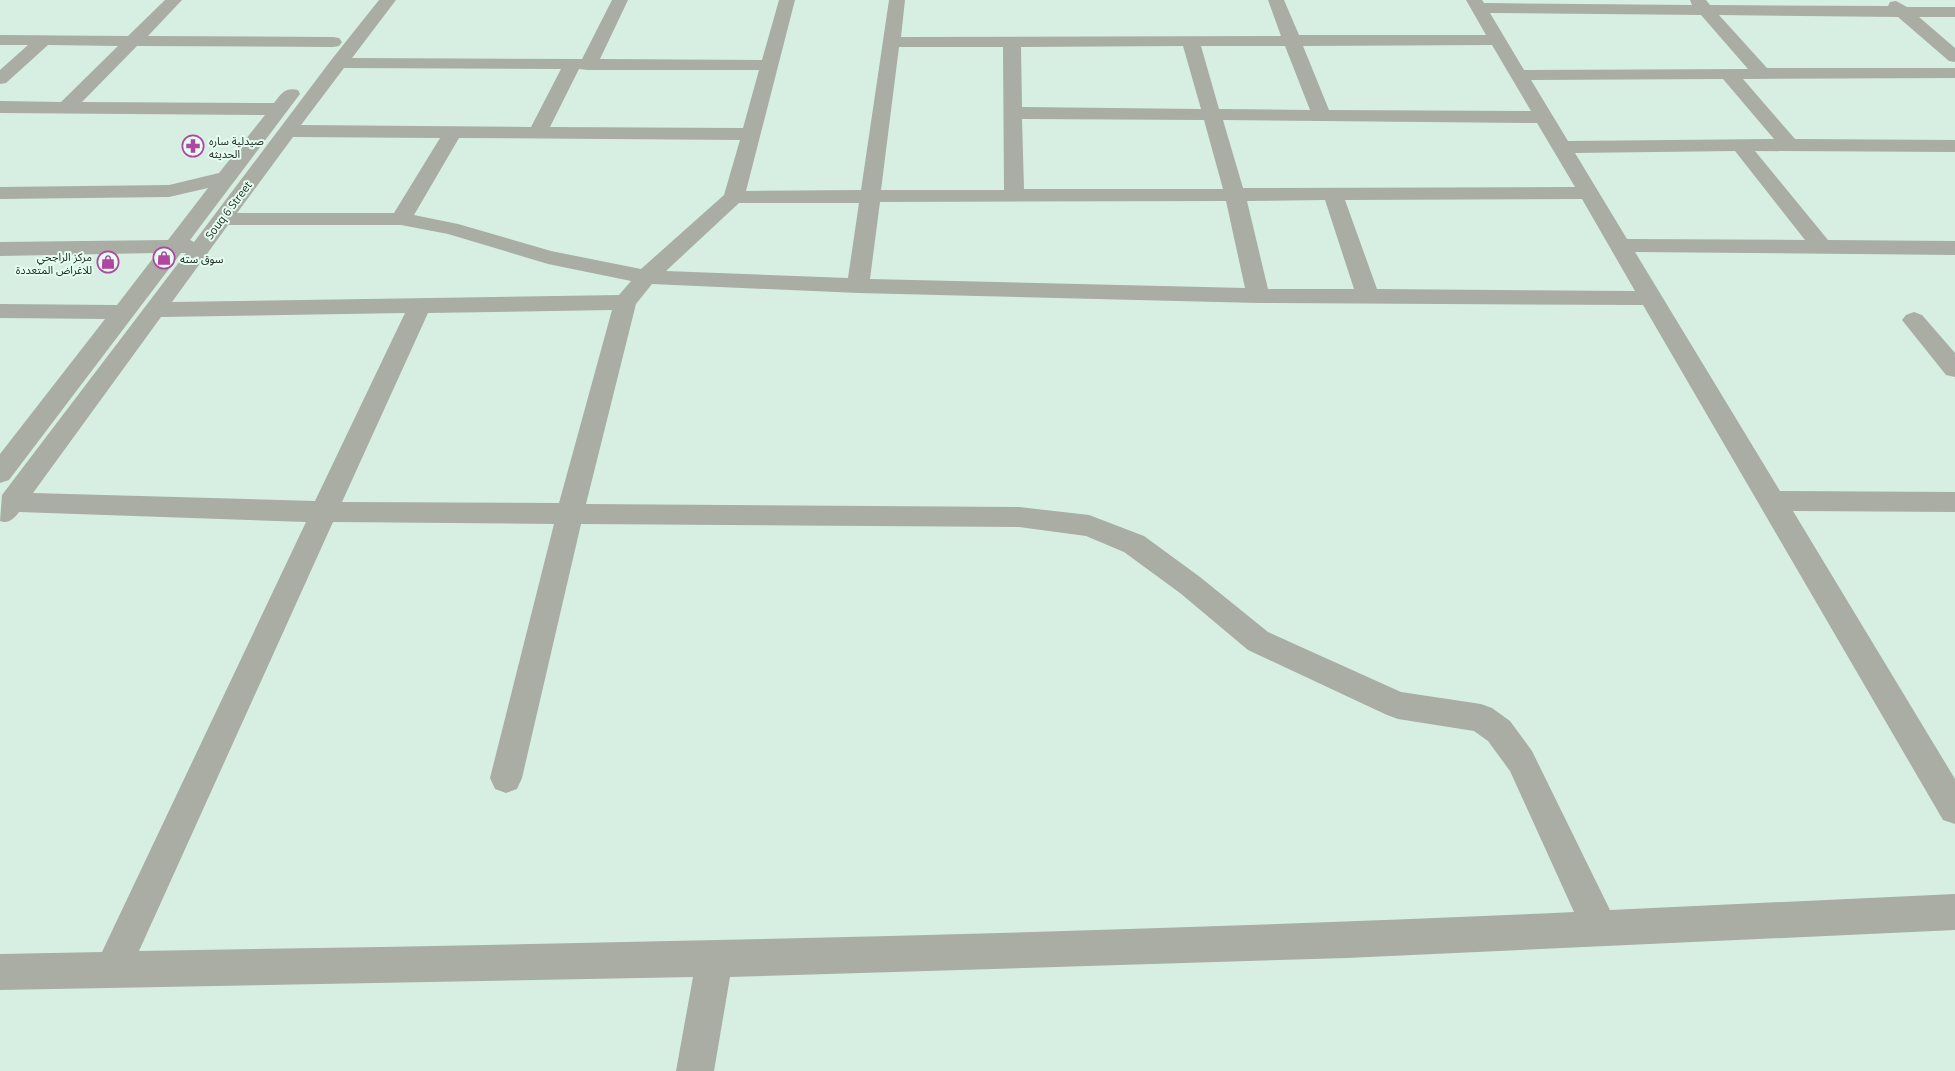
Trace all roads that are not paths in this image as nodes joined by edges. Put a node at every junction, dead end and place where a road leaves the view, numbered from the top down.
1 (174, 0) edge
2 (367, 0) edge
3 (388, 0) edge
4 (620, 0) edge
5 (786, 0) edge
6 (897, 0) edge
7 (1276, 0) edge
8 (1477, 4) edge
9 (1630, 4) edge
10 (1701, 5) edge
11 (1896, 6) edge
12 (1955, 12) edge
13 (0, 40) edge
14 (44, 40) junction
15 (134, 40) junction
16 (1190, 40) junction
17 (1290, 40) junction
18 (1498, 40) junction
19 (1012, 41) junction
20 (333, 42) junction
21 (891, 42) junction
22 (1955, 58) edge
23 (338, 63) junction
24 (580, 65) junction
25 (769, 65) junction
26 (1763, 74) junction
27 (1955, 74) edge
28 (1519, 75) junction
29 (1728, 75) junction
30 (0, 79) edge
31 (0, 107) edge
32 (65, 108) junction
33 (280, 109) junction
34 (1013, 113) junction
35 (1211, 113) junction
36 (1321, 114) junction
37 (1544, 117) junction
38 (287, 130) junction
39 (453, 132) junction
40 (537, 133) junction
41 (751, 134) junction
42 (1740, 144) junction
43 (1789, 145) junction
44 (1955, 146) edge
45 (1561, 147) junction
46 (226, 178) junction
47 (0, 193) edge
48 (1333, 194) junction
49 (1589, 194) junction
50 (1235, 195) junction
51 (870, 196) junction
52 (1014, 196) junction
53 (734, 197) junction
54 (221, 219) junction
55 (401, 219) junction
56 (1620, 244) junction
57 (172, 246) junction
58 (201, 246) junction
59 (1821, 246) junction
60 (0, 248) edge
61 (1955, 248) edge
62 (646, 277) junction
63 (858, 286) junction
64 (1258, 296) junction
65 (1368, 297) junction
66 (1651, 298) junction
67 (625, 302) junction
68 (420, 305) junction
69 (155, 310) junction
70 (0, 311) edge
71 (123, 312) junction
72 (1914, 320) dead end
73 (1955, 369) edge
74 (0, 473) edge
75 (1772, 501) junction
76 (1955, 502) edge
77 (6, 510) edge
78 (324, 512) junction
79 (570, 514) junction
80 (506, 778) dead end
81 (1955, 809) edge
82 (1955, 912) edge
83 (1600, 928) junction
84 (715, 959) junction
85 (112, 970) junction
86 (0, 972) edge
87 (695, 1071) edge

1 - 15 street
2 - 20 street, Souq 6 Street
3 - 23 street, Souq 6 Street
4 - 24 street
5 - 25 street
6 - 21 street
7 - 17 street
8 - 9 street
8 - 18 street
9 - 10 street
10 - 11 street
10 - 26 street
11 - 12 street
11 - 22 street
13 - 14 street
14 - 15 street
14 - 30 street
15 - 20 street
15 - 32 street
16 - 17 street
16 - 19 street
16 - 35 street
17 - 18 street
17 - 36 street
18 - 28 street
19 - 21 street
19 - 34 street
20 - 33 street, Souq 6 Street
21 - 51 street
23 - 24 street
23 - 38 street, Souq 6 Street
24 - 25 street
24 - 40 street
25 - 41 street
26 - 27 street
26 - 29 street
28 - 29 street
28 - 37 street
29 - 43 street
31 - 32 street
32 - 33 street
33 - 46 street, Souq 6 Street
34 - 35 street
34 - 52 street
35 - 36 street
35 - 50 street
36 - 37 street
37 - 45 street
38 - 39 street
38 - 54 street, Souq 6 Street
39 - 40 street
39 - 55 street
40 - 41 street
41 - 53 street
42 - 43 street
42 - 45 street
42 - 59 street
43 - 44 street
45 - 49 street
46 - 47 street
46 - 57 street, Souq 6 Street
48 - 49 street
48 - 50 street
48 - 65 street
49 - 56 street
50 - 52 street
50 - 64 street
51 - 52 street
51 - 53 street
51 - 63 street
53 - 62 street
54 - 55 street
54 - 58 street, Souq 6 Street
55 - 62 street
56 - 59 street
56 - 66 street
57 - 58 street
57 - 60 street
57 - 71 street, Souq 6 Street
58 - 69 street, Souq 6 Street
59 - 61 street
62 - 63 street
62 - 67 street
63 - 64 street
64 - 65 street
65 - 66 street
66 - 75 street
67 - 68 street
67 - 79 street
68 - 69 street
68 - 78 street
69 - 77 street, Souq 6 Street
70 - 71 street
71 - 74 street, Souq 6 Street
72 - 73 street
75 - 76 street
75 - 81 street
77 - 78 street
78 - 79 street
78 - 85 street
79 - 80 street
79 - 83 street
82 - 83 street
83 - 84 street
84 - 85 street
84 - 87 street
85 - 86 street

